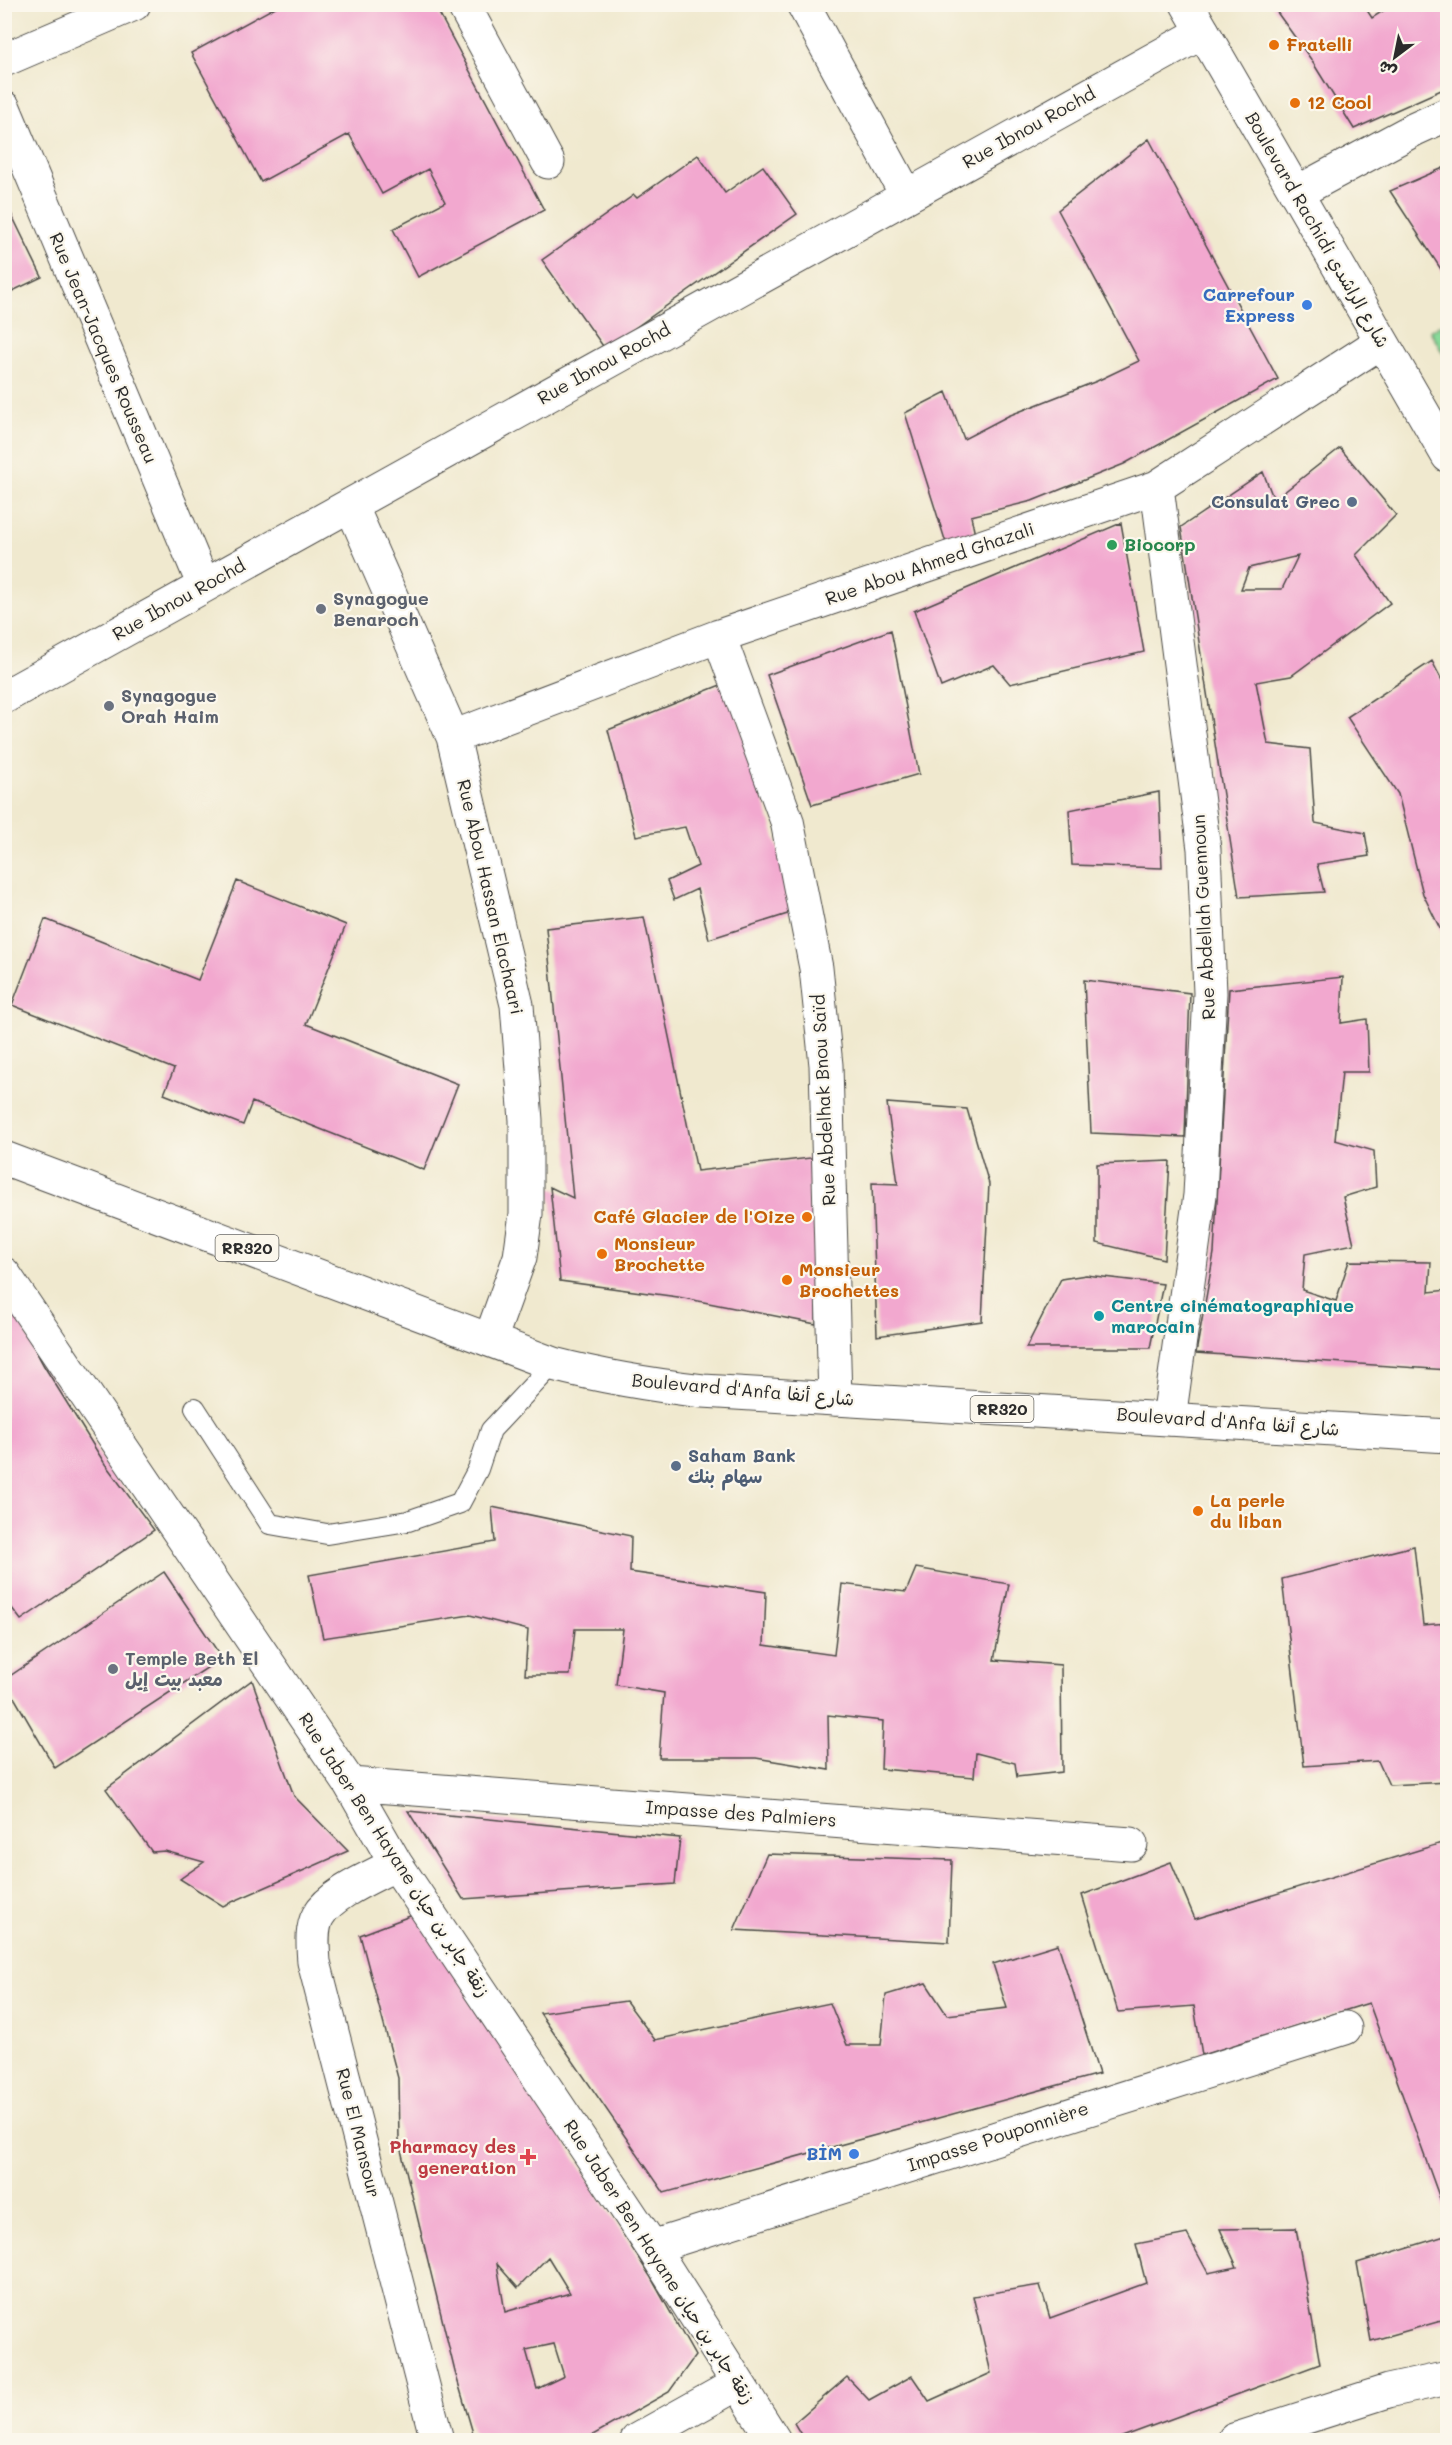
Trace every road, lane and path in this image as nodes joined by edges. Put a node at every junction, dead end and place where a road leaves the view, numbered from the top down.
1 (134, 4) edge
2 (463, 4) edge
3 (803, 4) edge
4 (1195, 18) edge
5 (4, 60) edge
6 (4, 108) edge
7 (1448, 114) edge
8 (548, 162) dead end
9 (1296, 193) junction
10 (906, 196) junction
11 (1381, 342) junction
12 (1448, 456) edge
13 (1157, 488) junction
14 (351, 504) junction
15 (204, 586) junction
16 (719, 636) junction
17 (4, 697) edge
18 (453, 737) junction
19 (4, 1158) edge
20 (4, 1274) edge
21 (490, 1340) junction
22 (553, 1364) junction
23 (835, 1399) junction
24 (195, 1408) dead end
25 (1169, 1419) junction
26 (1448, 1436) edge
27 (350, 1784) junction
28 (1131, 1844) dead end
29 (396, 1864) junction
30 (1345, 2028) dead end
31 (652, 2247) junction
32 (1448, 2378) edge
33 (738, 2384) junction
34 (437, 2440) edge
35 (637, 2440) edge
36 (774, 2440) edge
37 (1234, 2440) edge

1 - 5 street
2 - 8 street
3 - 10 street
4 - 9 street, Boulevard Rachidi شارع الراشدي
4 - 10 street, Rue Ibnou Rochd
6 - 15 street, Rue Jean-Jacques Rousseau
7 - 9 street
9 - 11 street, Boulevard Rachidi شارع الراشدي
10 - 14 street, Rue Ibnou Rochd
11 - 12 street, Boulevard Rachidi شارع الراشدي
11 - 13 street, Rue Abou Ahmed Ghazali
13 - 16 street, Rue Abou Ahmed Ghazali
13 - 25 street, Rue Abdellah Guennoun
14 - 15 street, Rue Ibnou Rochd
14 - 18 street, Rue Abou Hassan Elachaari
15 - 17 street, Rue Ibnou Rochd
16 - 18 street, Rue Abou Ahmed Ghazali
16 - 23 street, Rue Abdelhak Bnou Saïd
18 - 21 street, Rue Abou Hassan Elachaari
19 - 21 street, Boulevard d'Anfa شارع أنفا / RR320
20 - 27 street, Rue Jaber Ben Hayane زنقة جابر بن حيان
21 - 22 street, Boulevard d'Anfa شارع أنفا / RR320
22 - 23 street, Boulevard d'Anfa شارع أنفا / RR320
22 - 24 lane
23 - 25 street, Boulevard d'Anfa شارع أنفا / RR320
25 - 26 street, Boulevard d'Anfa شارع أنفا / RR320
27 - 28 street, Impasse des Palmiers
27 - 29 street, Rue Jaber Ben Hayane زنقة جابر بن حيان
29 - 31 street, Rue Jaber Ben Hayane زنقة جابر بن حيان
29 - 34 street, Rue El Mansour
30 - 31 street, Impasse Pouponnière
31 - 33 street, Rue Jaber Ben Hayane زنقة جابر بن حيان
32 - 37 street
33 - 35 street
33 - 36 street, Rue Jaber Ben Hayane زنقة جابر بن حيان

